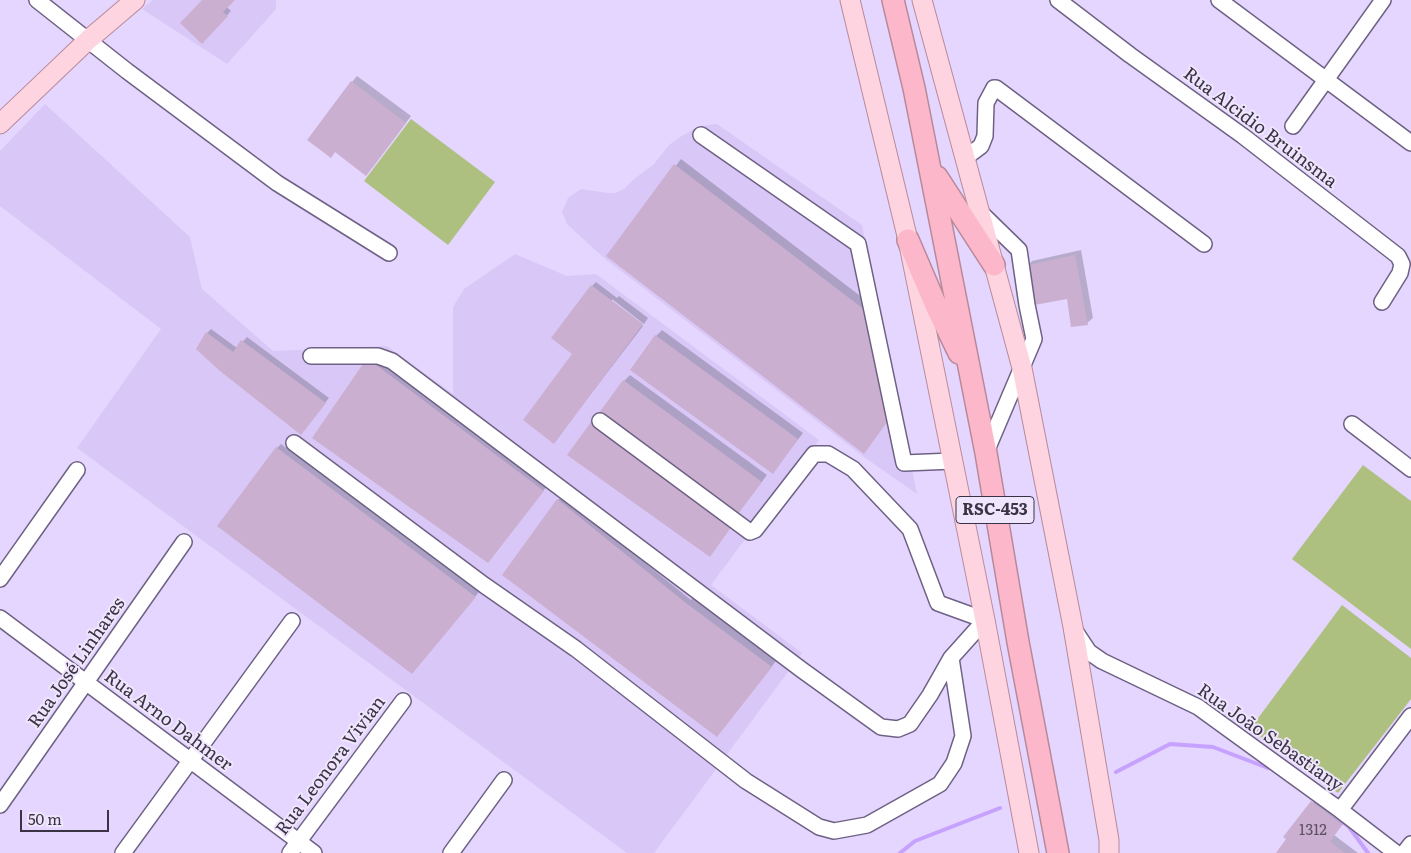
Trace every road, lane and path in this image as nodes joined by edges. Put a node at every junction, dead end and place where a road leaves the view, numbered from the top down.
1 (37, 0) edge
2 (135, 0) edge
3 (893, 0) edge
4 (922, 0) edge
5 (1058, 0) edge
6 (1219, 0) edge
7 (1383, 0) edge
8 (854, 2) edge
9 (88, 40) junction
10 (1326, 80) junction
11 (0, 124) edge
12 (1293, 126) dead end
13 (701, 135) dead end
14 (1411, 144) edge
15 (965, 158) junction
16 (930, 166) junction
17 (978, 210) junction
18 (908, 240) junction
19 (1204, 244) dead end
20 (388, 253) dead end
21 (994, 266) junction
22 (1382, 302) dead end
23 (311, 356) dead end
24 (1022, 368) junction
25 (971, 378) junction
26 (600, 421) dead end
27 (1352, 424) dead end
28 (294, 443) dead end
29 (986, 452) junction
30 (953, 461) junction
31 (1411, 469) edge
32 (77, 470) dead end
33 (184, 542) dead end
34 (0, 579) edge
35 (0, 618) edge
36 (985, 620) junction
37 (292, 621) dead end
38 (1073, 627) junction
39 (951, 658) junction
40 (86, 682) junction
41 (403, 701) dead end
42 (1411, 716) edge
43 (191, 761) junction
44 (504, 780) dead end
45 (0, 805) edge
46 (1340, 810) junction
47 (1411, 844) edge
48 (294, 847) edge
49 (1110, 849) edge
50 (123, 853) edge
51 (314, 853) edge
52 (451, 853) edge
53 (1029, 853) edge
54 (1058, 853) edge
55 (1396, 853) edge
56 (1404, 853) edge

1 - 9 street
2 - 9 main road
3 - 16 highway, RSC-453
4 - 15 main road
5 - 22 street, Rua Alcidio Bruinsma
6 - 10 street
7 - 10 street
8 - 18 main road
9 - 11 main road
9 - 20 street
10 - 12 street
10 - 14 street
13 - 30 street
15 - 17 main road
15 - 19 street
16 - 21 highway
16 - 25 highway, RSC-453
17 - 21 main road
17 - 24 street
18 - 25 highway, RSC-453
18 - 30 main road
21 - 24 main road
23 - 39 street
24 - 29 street
24 - 38 main road
25 - 29 highway, RSC-453
26 - 36 street
27 - 31 street
28 - 39 street
29 - 54 highway, RSC-453
30 - 36 main road
32 - 34 street
33 - 40 street, Rua José Linhares
35 - 40 street, Rua Arno Dahmer
36 - 39 street
36 - 53 main road
37 - 43 street
38 - 46 street, Rua João Sebastiany
38 - 49 main road
40 - 43 street, Rua Arno Dahmer
40 - 45 street, Rua José Linhares
41 - 48 street, Rua Leonora Vivian
42 - 46 street
43 - 48 street, Rua Arno Dahmer
43 - 50 street
44 - 52 street
46 - 55 street, Rua João Sebastiany
47 - 56 street
48 - 51 street, Rua Arno Dahmer

